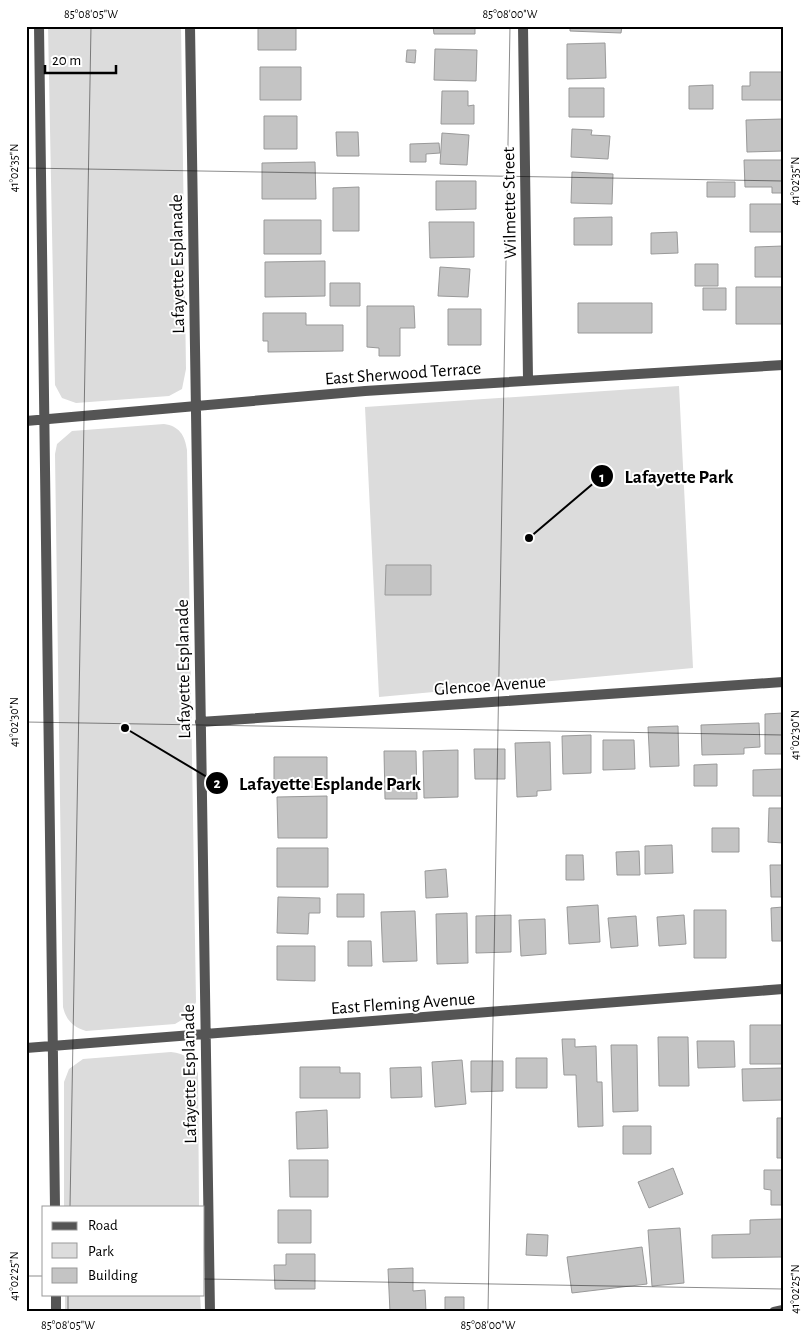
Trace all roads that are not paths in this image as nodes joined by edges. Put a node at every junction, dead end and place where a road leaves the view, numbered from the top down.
1 (39, 26) edge
2 (190, 26) edge
3 (523, 26) edge
4 (783, 365) edge
5 (528, 379) junction
6 (195, 407) junction
7 (44, 420) junction
8 (26, 421) edge
9 (783, 682) edge
10 (200, 722) junction
11 (783, 990) edge
12 (204, 1035) junction
13 (52, 1046) junction
14 (26, 1048) edge
15 (54, 1206) edge
16 (56, 1296) edge
17 (783, 1310) edge
18 (56, 1312) edge
19 (210, 1312) edge
20 (774, 1312) edge

1 - 7 street
2 - 6 street, Lafayette Esplanade
3 - 5 street, Wilmette Street
4 - 5 street, East Sherwood Terrace
5 - 6 street, East Sherwood Terrace
6 - 7 street, East Sherwood Terrace
6 - 10 street, Lafayette Esplanade
7 - 8 street, East Sherwood Terrace
7 - 13 street
9 - 10 street, Glencoe Avenue
10 - 12 street, Lafayette Esplanade
11 - 12 street, East Fleming Avenue
12 - 13 street, East Fleming Avenue
12 - 19 street, Lafayette Esplanade
13 - 14 street, East Fleming Avenue
13 - 15 street
16 - 18 street
17 - 20 street

